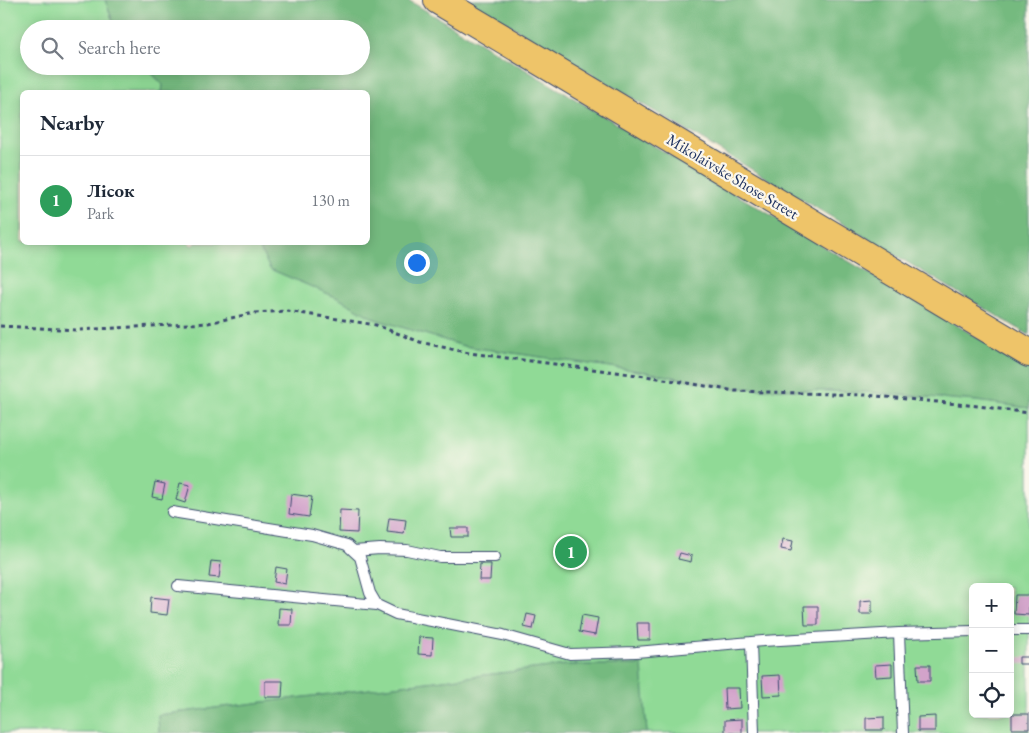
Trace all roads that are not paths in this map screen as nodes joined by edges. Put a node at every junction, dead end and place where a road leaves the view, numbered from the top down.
1 (438, 0) edge
2 (1029, 353) edge
3 (172, 512) dead end
4 (354, 551) junction
5 (495, 557) dead end
6 (178, 586) dead end
7 (377, 605) junction
8 (1014, 630) edge
9 (1029, 630) edge
10 (969, 631) edge
11 (899, 632) junction
12 (751, 642) junction
13 (754, 733) edge
14 (903, 733) edge

1 - 2 main road, Mikolaivske Shose Street
3 - 4 lane
4 - 5 lane
4 - 7 lane
6 - 7 lane
7 - 12 lane
8 - 9 lane
10 - 11 lane
11 - 12 lane
11 - 14 lane
12 - 13 lane

